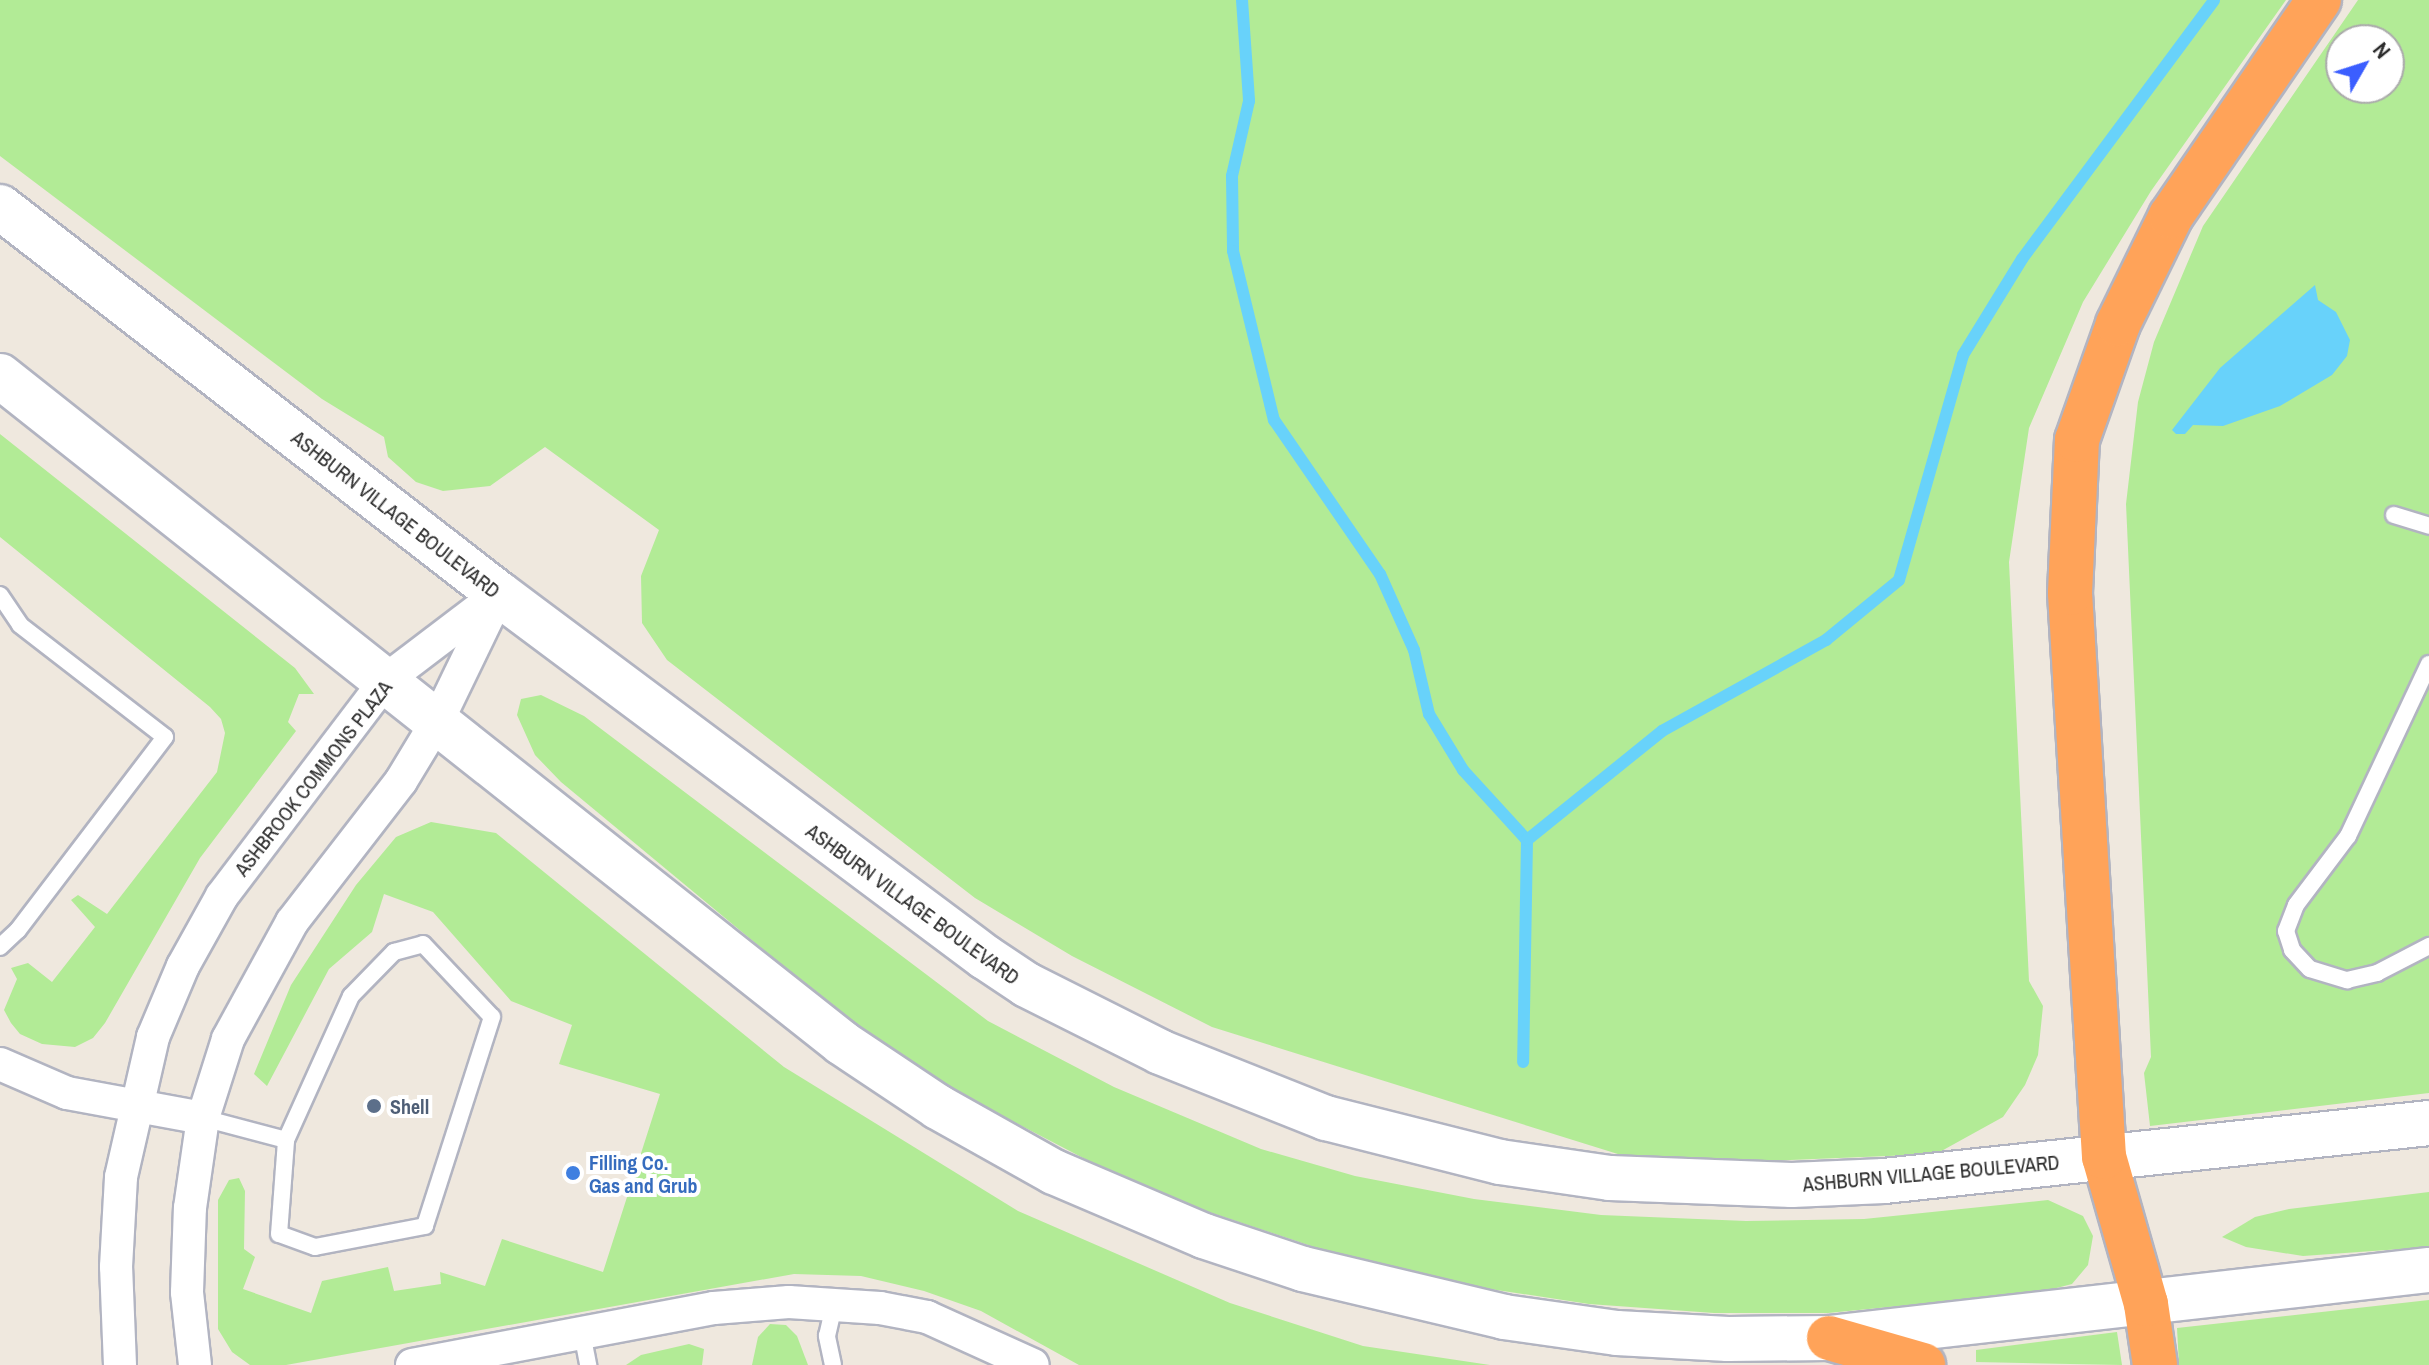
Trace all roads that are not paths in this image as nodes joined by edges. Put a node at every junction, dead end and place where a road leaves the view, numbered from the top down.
1 (2319, 0) edge
2 (0, 207) edge
3 (0, 376) edge
4 (2394, 515) dead end
5 (2429, 526) edge
6 (499, 594) junction
7 (0, 595) edge
8 (2429, 664) edge
9 (387, 679) junction
10 (438, 720) junction
11 (2429, 946) edge
12 (0, 947) edge
13 (0, 1064) edge
14 (135, 1105) junction
15 (203, 1118) junction
16 (2429, 1123) edge
17 (286, 1140) junction
18 (2104, 1157) junction
19 (2429, 1270) edge
20 (2146, 1304) junction
21 (834, 1305) junction
22 (582, 1333) junction
23 (1829, 1338) junction
24 (531, 1354) edge
25 (120, 1365) edge
26 (195, 1365) edge
27 (412, 1365) edge
28 (588, 1365) edge
29 (833, 1365) edge
30 (1033, 1365) edge
31 (1923, 1365) edge
32 (2155, 1365) edge

1 - 18 highway
2 - 6 main road, ASHBURN VILLAGE BOULEVARD
3 - 9 main road
4 - 5 lane
6 - 9 street, ASHBROOK COMMONS PLAZA
6 - 10 street
6 - 18 main road, ASHBURN VILLAGE BOULEVARD
7 - 12 lane
8 - 11 lane
9 - 10 main road
9 - 14 street, ASHBROOK COMMONS PLAZA
10 - 15 street
10 - 23 main road
13 - 14 street
14 - 15 street
14 - 25 street, ASHBROOK COMMONS PLAZA
15 - 17 lane
15 - 26 street
16 - 18 main road, ASHBURN VILLAGE BOULEVARD
17 - 17 lane
18 - 20 highway
19 - 20 main road
20 - 23 main road
20 - 32 highway
21 - 22 street
21 - 29 lane
21 - 30 street
22 - 24 street
22 - 28 lane
23 - 31 highway
24 - 27 street

